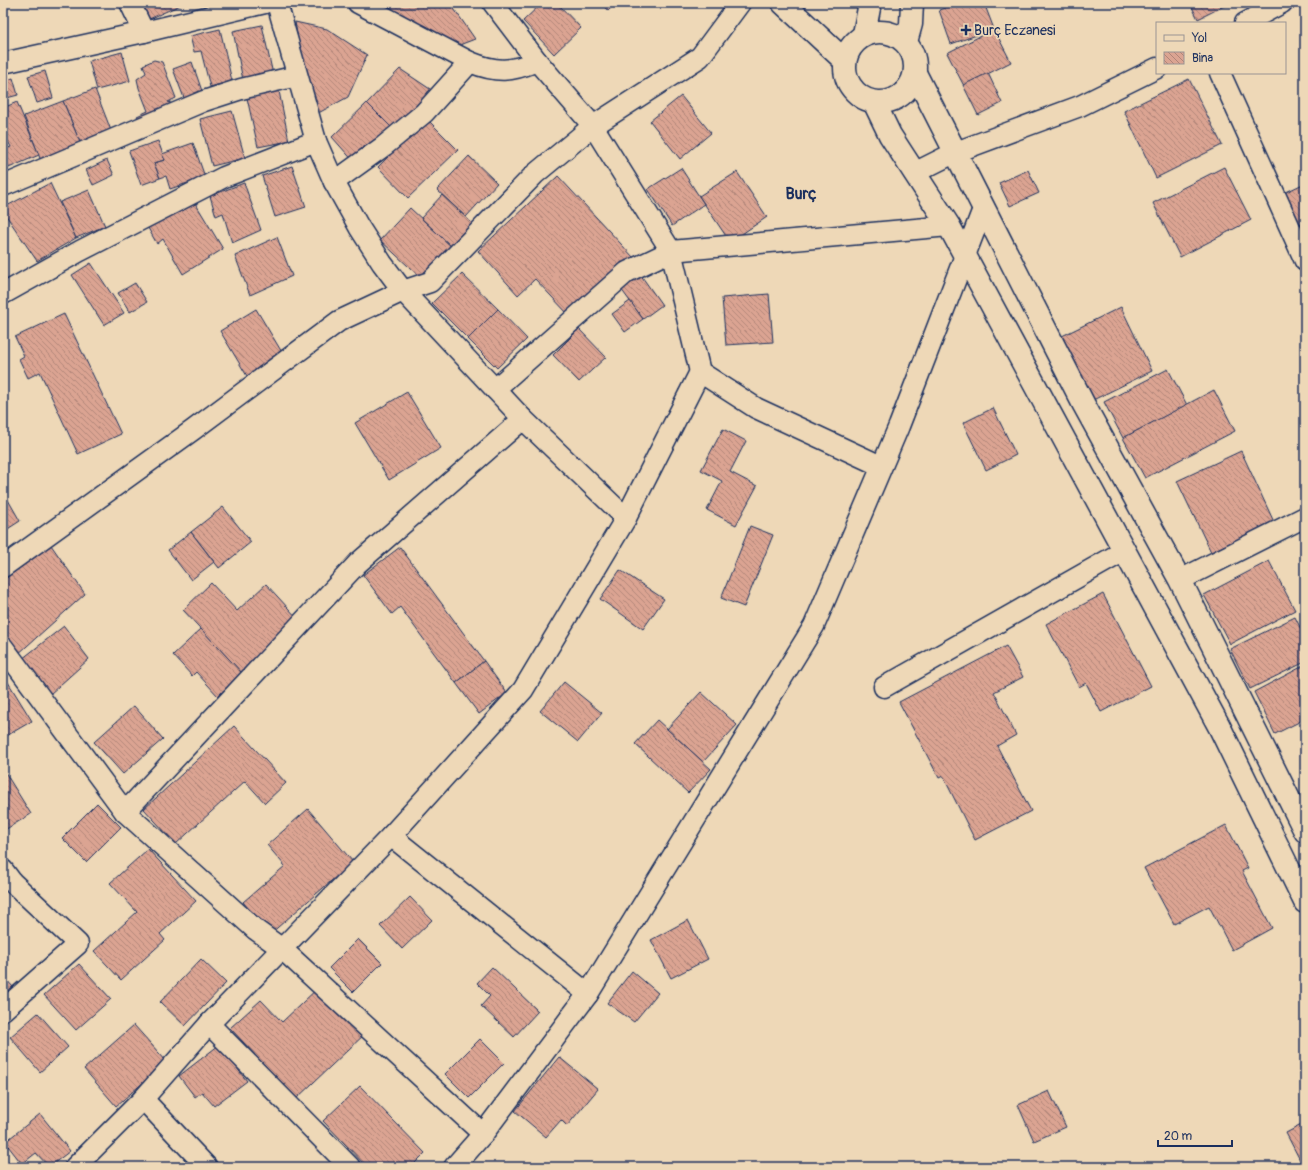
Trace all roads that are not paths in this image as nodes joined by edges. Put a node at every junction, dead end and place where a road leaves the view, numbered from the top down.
1 (130, 3) edge
2 (265, 3) edge
3 (277, 3) edge
4 (358, 3) edge
5 (493, 3) edge
6 (740, 3) edge
7 (783, 3) edge
8 (870, 3) edge
9 (912, 3) edge
10 (1282, 3) edge
11 (1247, 22) edge
12 (144, 32) junction
13 (864, 34) junction
14 (906, 42) junction
15 (845, 60) junction
16 (537, 61) junction
17 (470, 62) junction
18 (3, 64) edge
19 (1156, 68) edge
20 (915, 73) junction
21 (1220, 74) edge
22 (297, 76) junction
23 (874, 102) junction
24 (593, 126) junction
25 (316, 141) junction
26 (956, 152) junction
27 (914, 172) junction
28 (334, 182) junction
29 (3, 186) edge
30 (983, 209) junction
31 (948, 226) junction
32 (671, 251) junction
33 (965, 257) junction
34 (1305, 261) edge
35 (404, 291) junction
36 (3, 294) edge
37 (700, 372) junction
38 (495, 389) junction
39 (523, 419) junction
40 (881, 466) junction
41 (1305, 517) edge
42 (626, 518) junction
43 (1124, 551) junction
44 (3, 567) edge
45 (1180, 580) junction
46 (3, 648) edge
47 (884, 687) dead end
48 (125, 812) junction
49 (1305, 831) edge
50 (391, 836) junction
51 (6, 881) edge
52 (1305, 902) edge
53 (281, 948) junction
54 (588, 994) junction
55 (3, 1010) edge
56 (209, 1024) junction
57 (143, 1100) junction
58 (483, 1134) junction
59 (75, 1167) edge
60 (207, 1167) edge
61 (350, 1167) edge
62 (454, 1167) edge

1 - 12 street
2 - 12 street
3 - 22 street
4 - 17 street
5 - 16 street
6 - 24 street
7 - 15 main road
8 - 13 main road
9 - 14 main road
10 - 11 street
12 - 18 street
13 - 14 main road
13 - 15 main road
14 - 20 main road
15 - 23 main road
16 - 17 street
16 - 24 street
17 - 28 street
19 - 26 street
20 - 23 main road
20 - 26 main road
21 - 34 street
22 - 25 street
22 - 29 street
23 - 27 main road
24 - 32 street
24 - 35 street
25 - 28 street
25 - 36 street
26 - 27 street
26 - 30 main road
27 - 31 main road
28 - 35 street
30 - 33 street
30 - 45 main road
31 - 32 street
31 - 33 main road
32 - 37 street
32 - 38 street
33 - 40 street
33 - 43 main road
35 - 38 street
35 - 44 street
37 - 40 street
37 - 42 street
38 - 39 street
39 - 42 street
39 - 48 street
40 - 54 street
41 - 45 street
42 - 50 street
43 - 47 street
43 - 52 main road
45 - 49 main road
46 - 48 street
48 - 53 street
50 - 53 street
50 - 54 street
51 - 55 street
53 - 56 street
53 - 58 street
54 - 58 street
56 - 57 street
56 - 61 street
57 - 59 street
57 - 60 street
58 - 62 street

